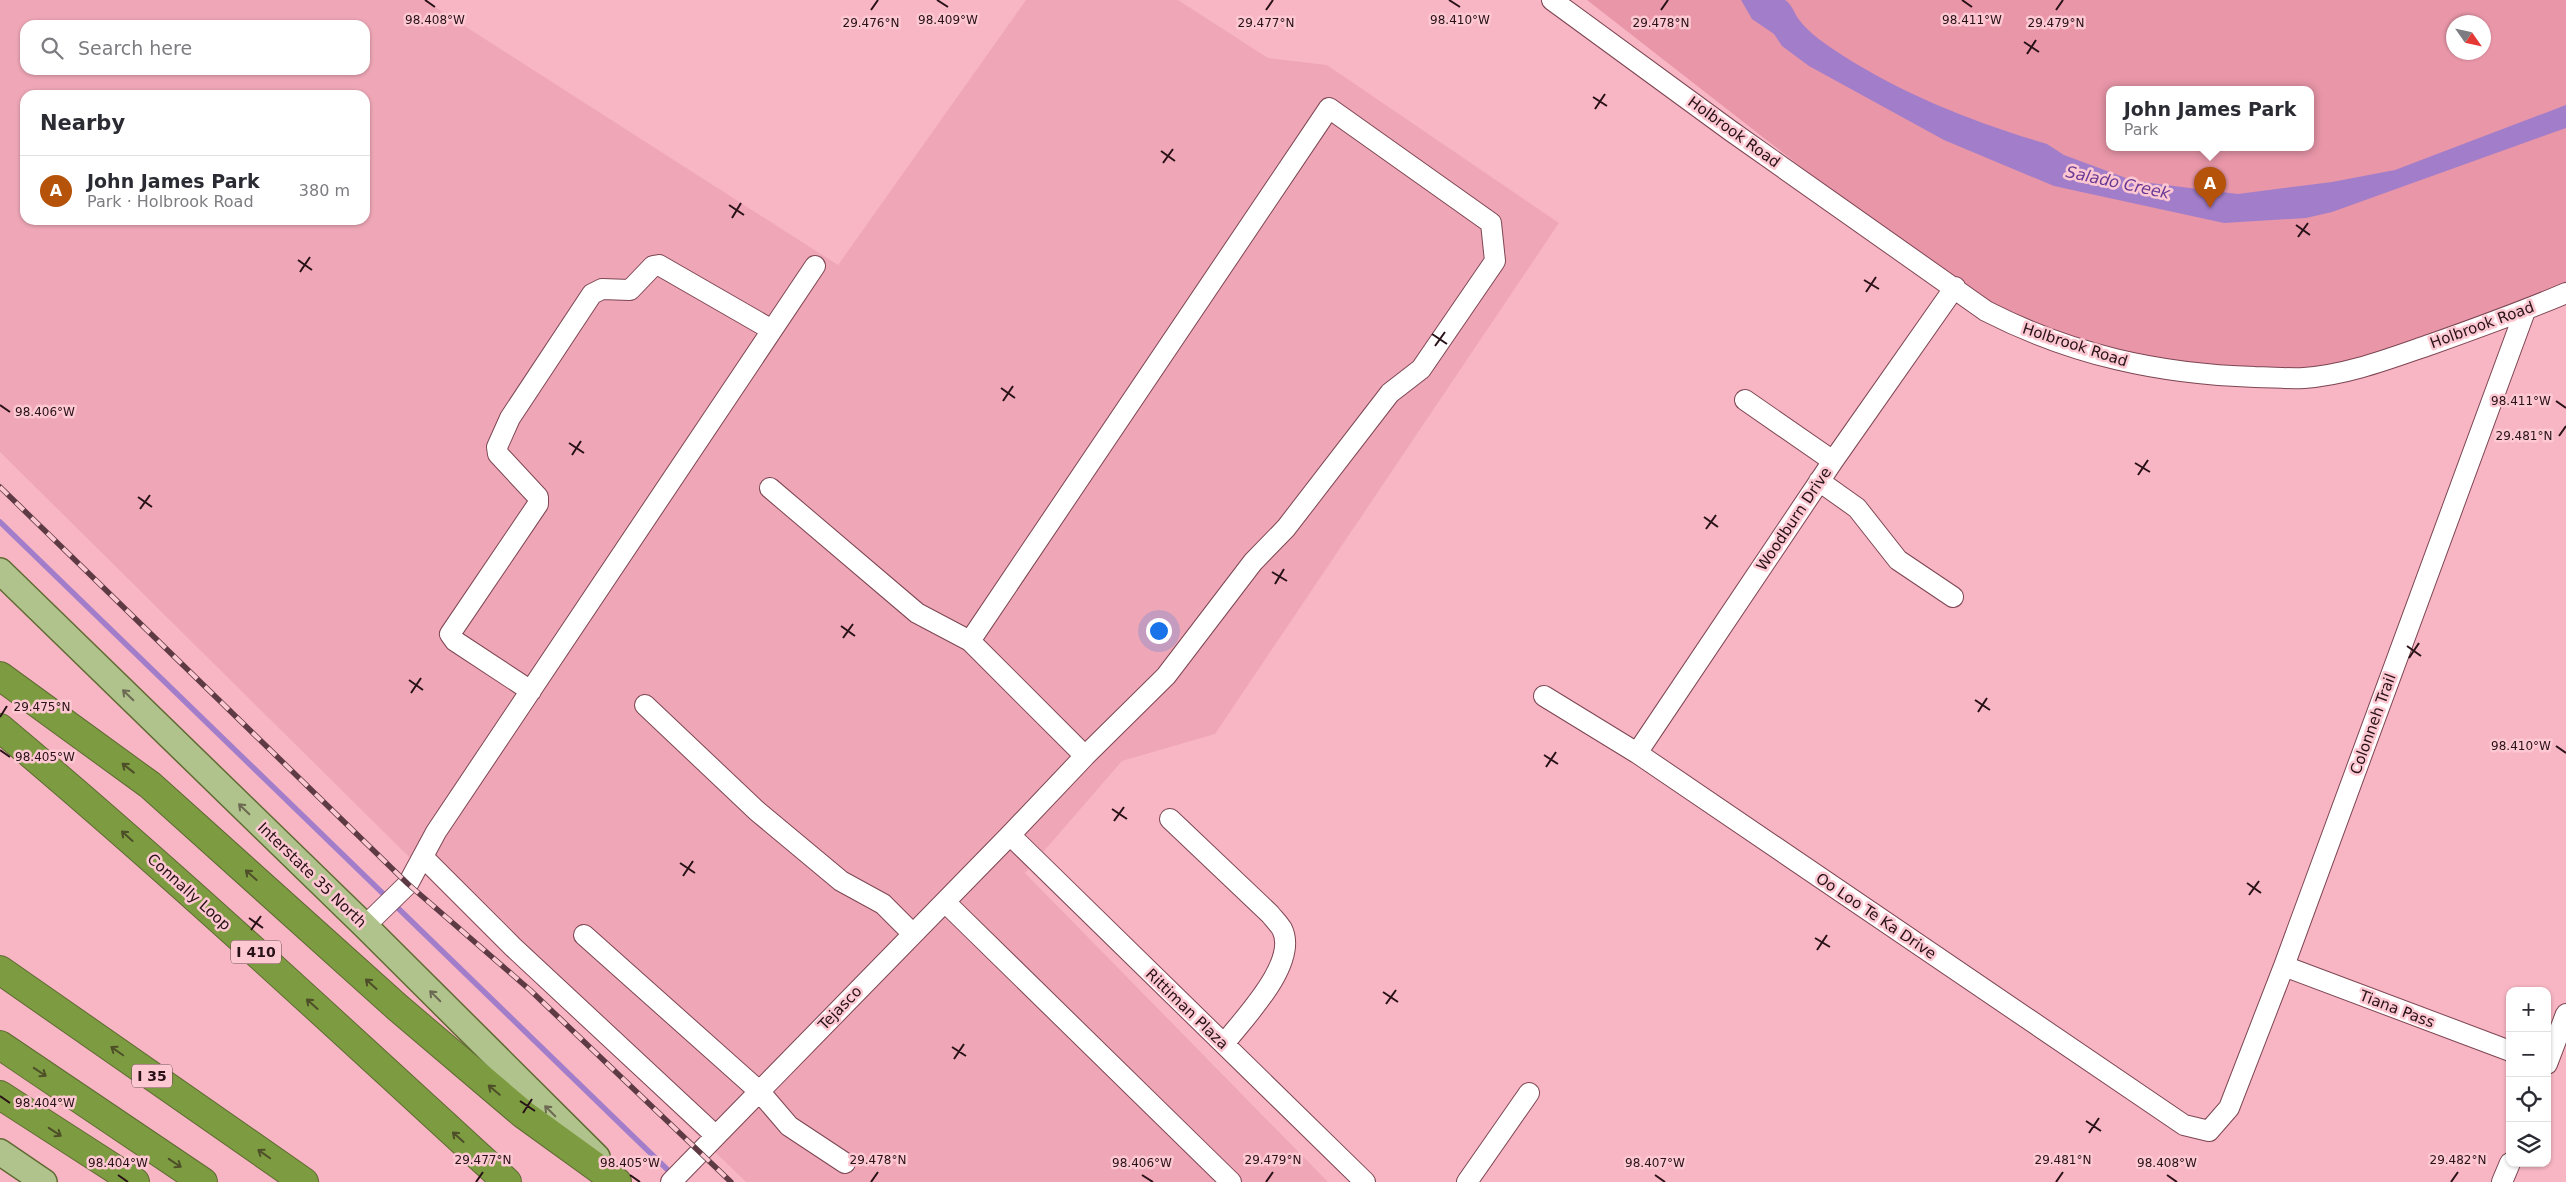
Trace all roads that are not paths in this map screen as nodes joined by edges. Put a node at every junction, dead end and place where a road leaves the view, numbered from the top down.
1 (1552, 0) edge
2 (815, 266) dead end
3 (1955, 287) junction
4 (2566, 293) edge
5 (2525, 311) junction
6 (772, 330) junction
7 (1745, 400) dead end
8 (1833, 461) junction
9 (1819, 481) junction
10 (770, 488) dead end
11 (0, 571) edge
12 (1953, 597) dead end
13 (970, 641) junction
14 (0, 676) edge
15 (531, 691) junction
16 (1544, 696) dead end
17 (645, 705) dead end
18 (0, 728) edge
19 (1637, 753) junction
20 (1085, 756) junction
21 (1170, 819) dead end
22 (1010, 836) junction
23 (423, 857) junction
24 (945, 902) junction
25 (365, 926) junction
26 (914, 934) junction
27 (584, 935) dead end
28 (2284, 966) junction
29 (0, 970) edge
30 (2566, 1014) edge
31 (1224, 1044) junction
32 (0, 1045) edge
33 (2506, 1050) edge
34 (2551, 1053) edge
35 (759, 1091) junction
36 (1529, 1093) dead end
37 (0, 1095) edge
38 (2209, 1131) joint
39 (716, 1136) junction
40 (0, 1152) edge
41 (845, 1163) dead end
42 (2508, 1167) edge
43 (676, 1176) edge
44 (44, 1182) edge
45 (135, 1182) edge
46 (203, 1182) edge
47 (304, 1182) edge
48 (507, 1182) edge
49 (617, 1182) edge
50 (622, 1182) edge
51 (1231, 1182) edge
52 (1364, 1182) edge
53 (1467, 1182) edge
54 (2502, 1182) edge

1 - 3 street, Holbrook Road
2 - 6 street
3 - 5 street, Holbrook Road
3 - 8 street, Woodburn Drive
4 - 5 street, Holbrook Road
5 - 28 street, Colonneh Trail
6 - 15 street
6 - 15 street
7 - 8 street
8 - 9 street, Woodburn Drive
9 - 12 street
9 - 19 street, Woodburn Drive
10 - 13 street
25 -> 11 main road, Interstate 35 North
13 - 20 street
13 - 20 street, Tejasco
49 -> 14 highway
15 - 23 street
16 - 19 street, Oo Loo Te Ka Drive
17 - 26 street
48 -> 18 highway, Connally Loop / I 410
19 - 38 street, Oo Loo Te Ka Drive
20 - 22 street, Tejasco
21 - 31 street
22 - 24 street, Tejasco
22 - 31 street, Rittiman Plaza
23 - 25 street
23 - 39 street
24 - 26 street, Tejasco
24 - 51 street
50 -> 25 main road, Interstate 35 North
26 - 35 street, Tejasco
27 - 35 street
28 - 33 street, Tiana Pass
28 - 38 street, Colonneh Trail
47 -> 29 highway, I 35
30 - 34 street
31 - 52 street, Rittiman Plaza
32 -> 46 highway
35 - 39 street, Tejasco
35 - 41 street
36 - 53 street
37 -> 45 highway
39 - 43 street, Tejasco
40 - 44 main road
42 - 54 street

